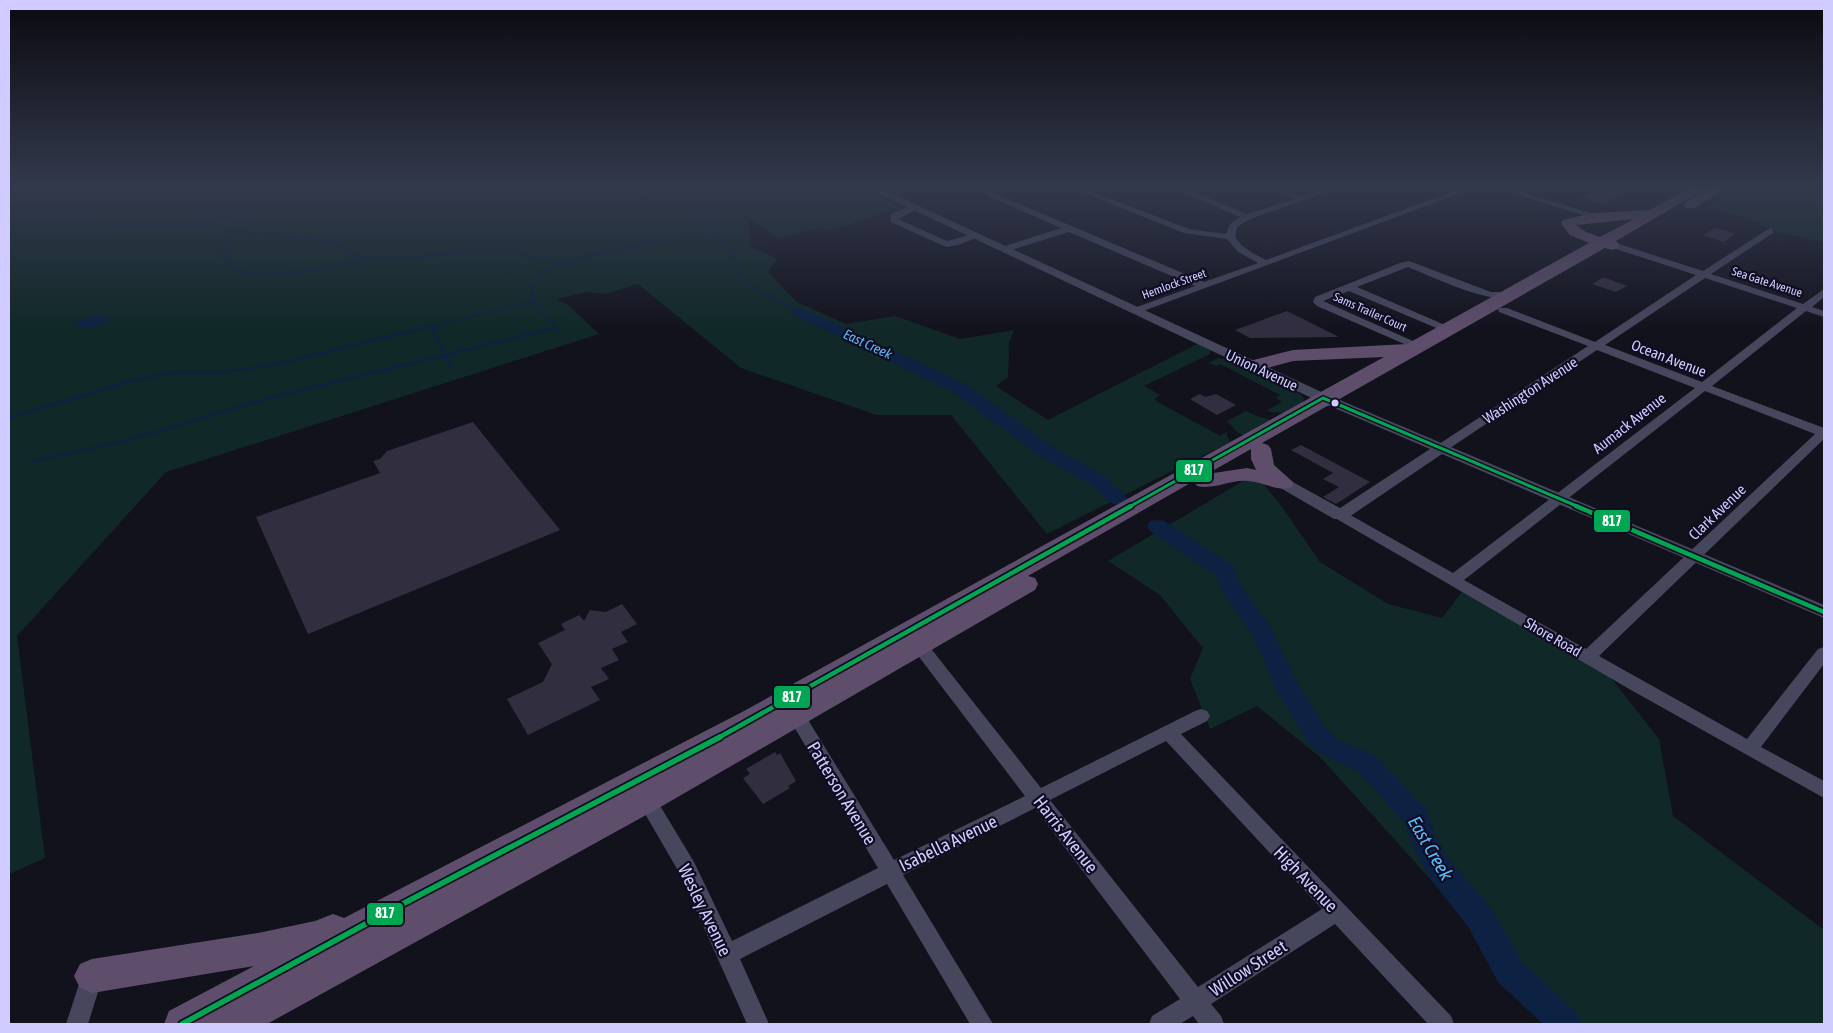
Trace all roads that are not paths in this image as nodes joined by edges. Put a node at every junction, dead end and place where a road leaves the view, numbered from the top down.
1 (927, 235) edge
2 (1048, 235) edge
3 (1087, 235) edge
4 (1213, 235) edge
5 (1340, 235) edge
6 (1584, 235) edge
7 (1623, 235) edge
8 (1626, 235) edge
9 (1764, 235) edge
10 (976, 236) joint
11 (1230, 237) joint
12 (1610, 244) junction
13 (1005, 249) junction
14 (1265, 263) junction
15 (1705, 275) junction
16 (1206, 286) junction
17 (1349, 286) junction
18 (1824, 292) edge
19 (1506, 303) junction
20 (1804, 308) junction
21 (1138, 310) junction
22 (1824, 314) edge
23 (1448, 330) junction
24 (1597, 346) junction
25 (1418, 347) junction
26 (1253, 366) junction
27 (1703, 387) junction
28 (1332, 402) junction
29 (1824, 433) edge
30 (1261, 449) junction
31 (1440, 449) junction
32 (1205, 481) junction
33 (1283, 483) junction
34 (1561, 499) junction
35 (1340, 515) junction
36 (1694, 557) junction
37 (1454, 580) junction
38 (1824, 612) edge
39 (919, 645) junction
40 (1824, 653) edge
41 (1588, 657) junction
42 (796, 715) junction
43 (1201, 716) dead end
44 (1170, 733) junction
45 (1750, 748) junction
46 (1824, 790) edge
47 (1038, 798) junction
48 (646, 800) junction
49 (889, 872) junction
50 (393, 909) junction
51 (1337, 911) junction
52 (727, 954) junction
53 (92, 976) joint
54 (1195, 1002) junction
55 (77, 1024) edge
56 (182, 1024) edge
57 (231, 1024) edge
58 (758, 1024) edge
59 (982, 1024) edge
60 (1160, 1024) edge
61 (1213, 1024) edge
62 (1443, 1024) edge

1 - 10 street
2 - 13 street
3 - 16 street
4 - 11 street
5 - 14 street, Hemlock Street
6 - 12 highway
7 - 12 highway
8 - 12 highway
9 - 15 street, Washington Avenue
10 - 13 street, Union Avenue
11 - 14 street
12 - 15 street, Sea Gate Avenue
12 - 19 highway
13 - 21 street, Union Avenue
14 - 16 street, Hemlock Street
15 - 20 street, Sea Gate Avenue
15 - 24 street, Washington Avenue
16 - 21 street, Hemlock Street
17 - 19 street, Sams Trailer Court
17 - 23 street, Sams Trailer Court
17 - 25 street, Sams Trailer Court
18 - 20 street, Aumack Avenue
19 - 23 highway
19 - 24 street, Ocean Avenue
19 - 28 highway
20 - 22 street, Sea Gate Avenue
20 - 27 street, Aumack Avenue
21 - 26 street, Union Avenue
23 - 25 highway
24 - 27 street, Ocean Avenue
24 - 31 street, Washington Avenue
25 - 26 highway
25 - 28 highway
26 - 28 street, Union Avenue
27 - 29 street, Ocean Avenue
27 - 34 street, Aumack Avenue
28 - 30 highway
28 - 31 street, Union Avenue
28 - 50 highway
29 - 36 street, Clark Avenue
30 - 32 highway
30 - 33 highway
31 - 34 street, Union Avenue
31 - 35 street, Washington Avenue
32 - 33 highway
32 - 39 highway
33 - 35 street, Shore Road
34 - 36 street, Union Avenue
34 - 37 street, Aumack Avenue
35 - 37 street, Shore Road
36 - 38 street, Union Avenue
36 - 41 street, Clark Avenue
37 - 41 street, Shore Road
39 - 42 highway
39 - 47 street, Harris Avenue
40 - 45 street
41 - 45 street, Shore Road
42 - 48 highway
42 - 49 street, Patterson Avenue
43 - 44 street, Isabella Avenue
44 - 47 street, Isabella Avenue
44 - 51 street, High Avenue
45 - 46 street, Shore Road
47 - 49 street, Isabella Avenue
47 - 54 street, Harris Avenue
48 - 52 street, Wesley Avenue
48 - 57 highway
49 - 52 street, Isabella Avenue
49 - 59 street, Patterson Avenue
50 - 53 highway
50 - 56 highway
51 - 54 street, Willow Street
51 - 62 street, High Avenue
52 - 58 street, Wesley Avenue
53 - 55 street
54 - 60 street, Willow Street
54 - 61 street, Harris Avenue

